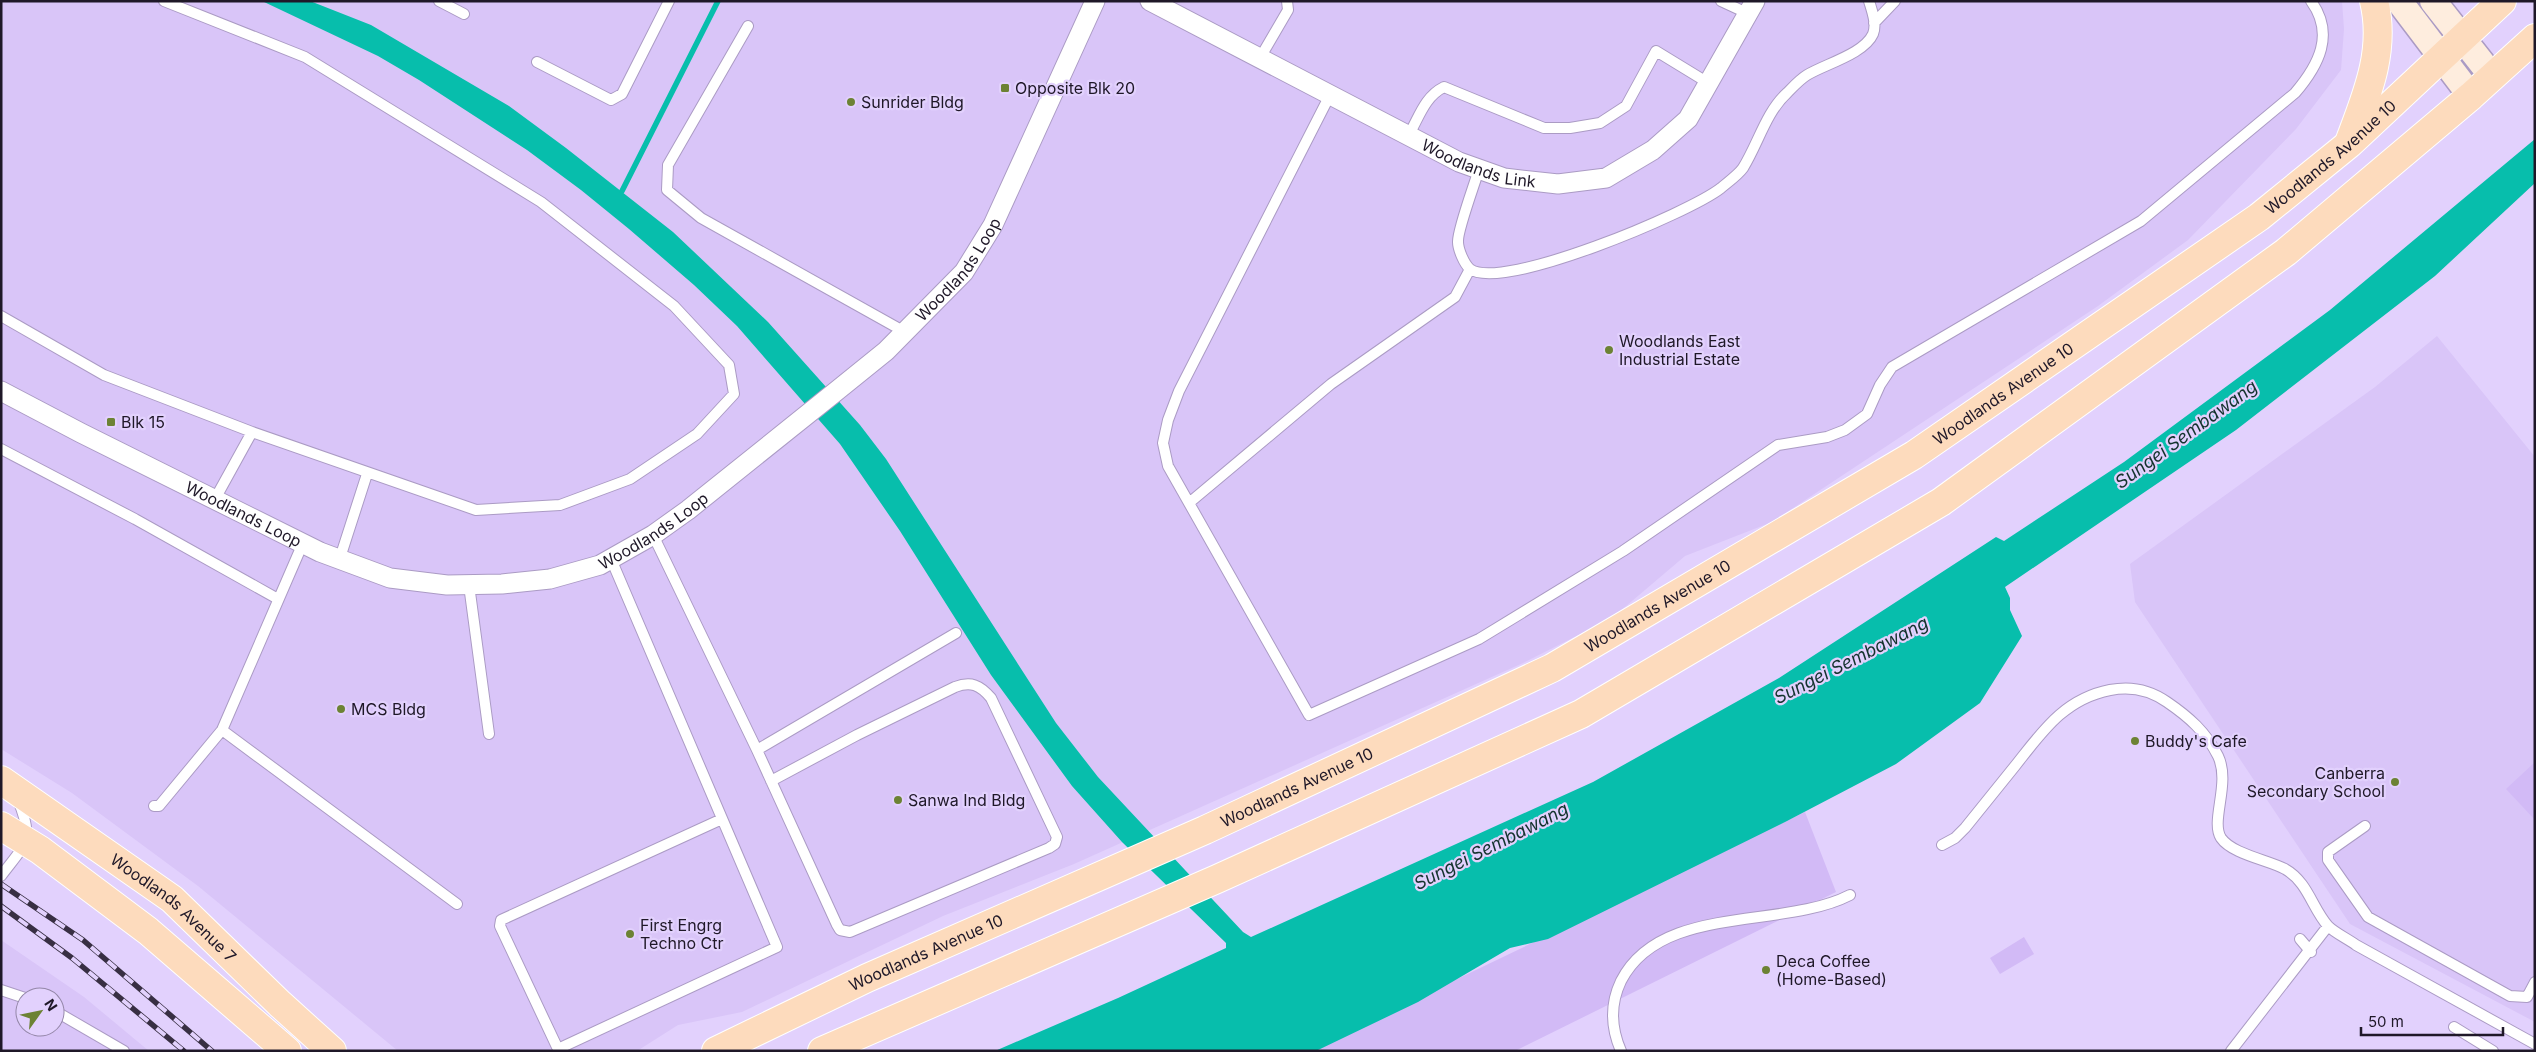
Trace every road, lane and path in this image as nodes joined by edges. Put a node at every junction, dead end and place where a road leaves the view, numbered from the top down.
1 (164, 1) edge
2 (440, 1) edge
3 (670, 1) edge
4 (1095, 1) edge
5 (1150, 1) edge
6 (1287, 1) edge
7 (1720, 1) edge
8 (1869, 1) edge
9 (1895, 1) edge
10 (2311, 1) edge
11 (2374, 1) edge
12 (2399, 1) edge
13 (2433, 1) edge
14 (2502, 1) edge
15 (1752, 7) edge
16 (464, 14) dead end
17 (1874, 23) junction
18 (748, 26) dead end
19 (2462, 38) junction
20 (2535, 38) edge
21 (2441, 57) junction
22 (1260, 58) junction
23 (538, 62) dead end
24 (2492, 76) junction
25 (1710, 84) junction
26 (1330, 95) junction
27 (2470, 96) junction
28 (1408, 136) junction
29 (2349, 144) junction
30 (1479, 169) junction
31 (1470, 268) junction
32 (1, 316) edge
33 (905, 332) junction
34 (1, 390) edge
35 (252, 432) junction
36 (1, 449) edge
37 (367, 474) junction
38 (215, 499) junction
39 (1189, 503) junction
40 (653, 535) junction
41 (303, 544) junction
42 (611, 559) junction
43 (339, 560) junction
44 (469, 585) junction
45 (278, 600) junction
46 (956, 633) dead end
47 (222, 730) junction
48 (489, 734) dead end
49 (757, 750) junction
50 (2, 780) edge
51 (771, 781) junction
52 (154, 806) dead end
53 (722, 820) junction
54 (1, 826) edge
55 (2365, 826) dead end
56 (27, 842) junction
57 (1942, 845) dead end
58 (1, 876) edge
59 (2308, 890) junction
60 (1850, 895) dead end
61 (2300, 899) dead end
62 (457, 904) dead end
63 (2328, 926) junction
64 (2300, 939) dead end
65 (2311, 952) junction
66 (2535, 982) edge
67 (1, 990) edge
68 (15, 995) edge
69 (65, 1017) edge
70 (2454, 1028) dead end
71 (2535, 1044) edge
72 (124, 1051) edge
73 (287, 1051) edge
74 (332, 1051) edge
75 (716, 1051) edge
76 (822, 1051) edge
77 (1621, 1051) edge
78 (2231, 1051) edge
79 (2493, 1051) edge

1 - 37 lane
2 - 16 lane
3 - 23 lane
4 - 33 street, Woodlands Loop
5 - 22 street, Woodlands Link
6 - 22 lane
7 - 15 lane
8 - 17 lane
9 - 17 lane
10 - 39 lane
11 - 29 main road
12 - 21 main road
13 - 19 main road
14 - 19 main road, Woodlands Avenue 10
15 - 25 street, Woodlands Link
17 - 31 lane
18 - 33 lane
19 - 21 main road, Woodlands Avenue 10
19 - 24 main road
20 - 24 main road
21 - 27 main road
21 - 29 main road, Woodlands Avenue 10
22 - 26 street, Woodlands Link
24 - 27 main road
25 - 28 lane
25 - 30 street, Woodlands Link
26 - 28 street, Woodlands Link
26 - 39 lane
27 - 76 main road
28 - 30 street, Woodlands Link
29 - 75 main road, Woodlands Avenue 10
30 - 31 lane
31 - 39 lane
32 - 35 lane
33 - 40 street, Woodlands Loop
34 - 38 street, Woodlands Loop
35 - 37 lane
35 - 38 lane
36 - 45 lane
37 - 43 lane
38 - 41 street, Woodlands Loop
40 - 42 street, Woodlands Loop
40 - 49 lane
41 - 43 street, Woodlands Loop
41 - 45 lane
42 - 44 street, Woodlands Loop
42 - 53 lane
43 - 44 street, Woodlands Loop
44 - 48 lane
45 - 47 lane
46 - 49 lane
47 - 52 lane
47 - 62 lane
49 - 51 lane
50 - 56 lane
50 - 74 main road, Woodlands Avenue 7
51 - 51 lane
53 - 53 lane
54 - 56 main road, Woodlands Avenue 7
55 - 66 lane
56 - 58 lane
56 - 73 main road, Woodlands Avenue 7
57 - 59 lane
59 - 61 lane
59 - 63 lane
60 - 77 lane
63 - 65 lane
63 - 71 lane
64 - 65 lane
65 - 78 lane
67 - 68 lane
69 - 72 lane
70 - 79 lane

